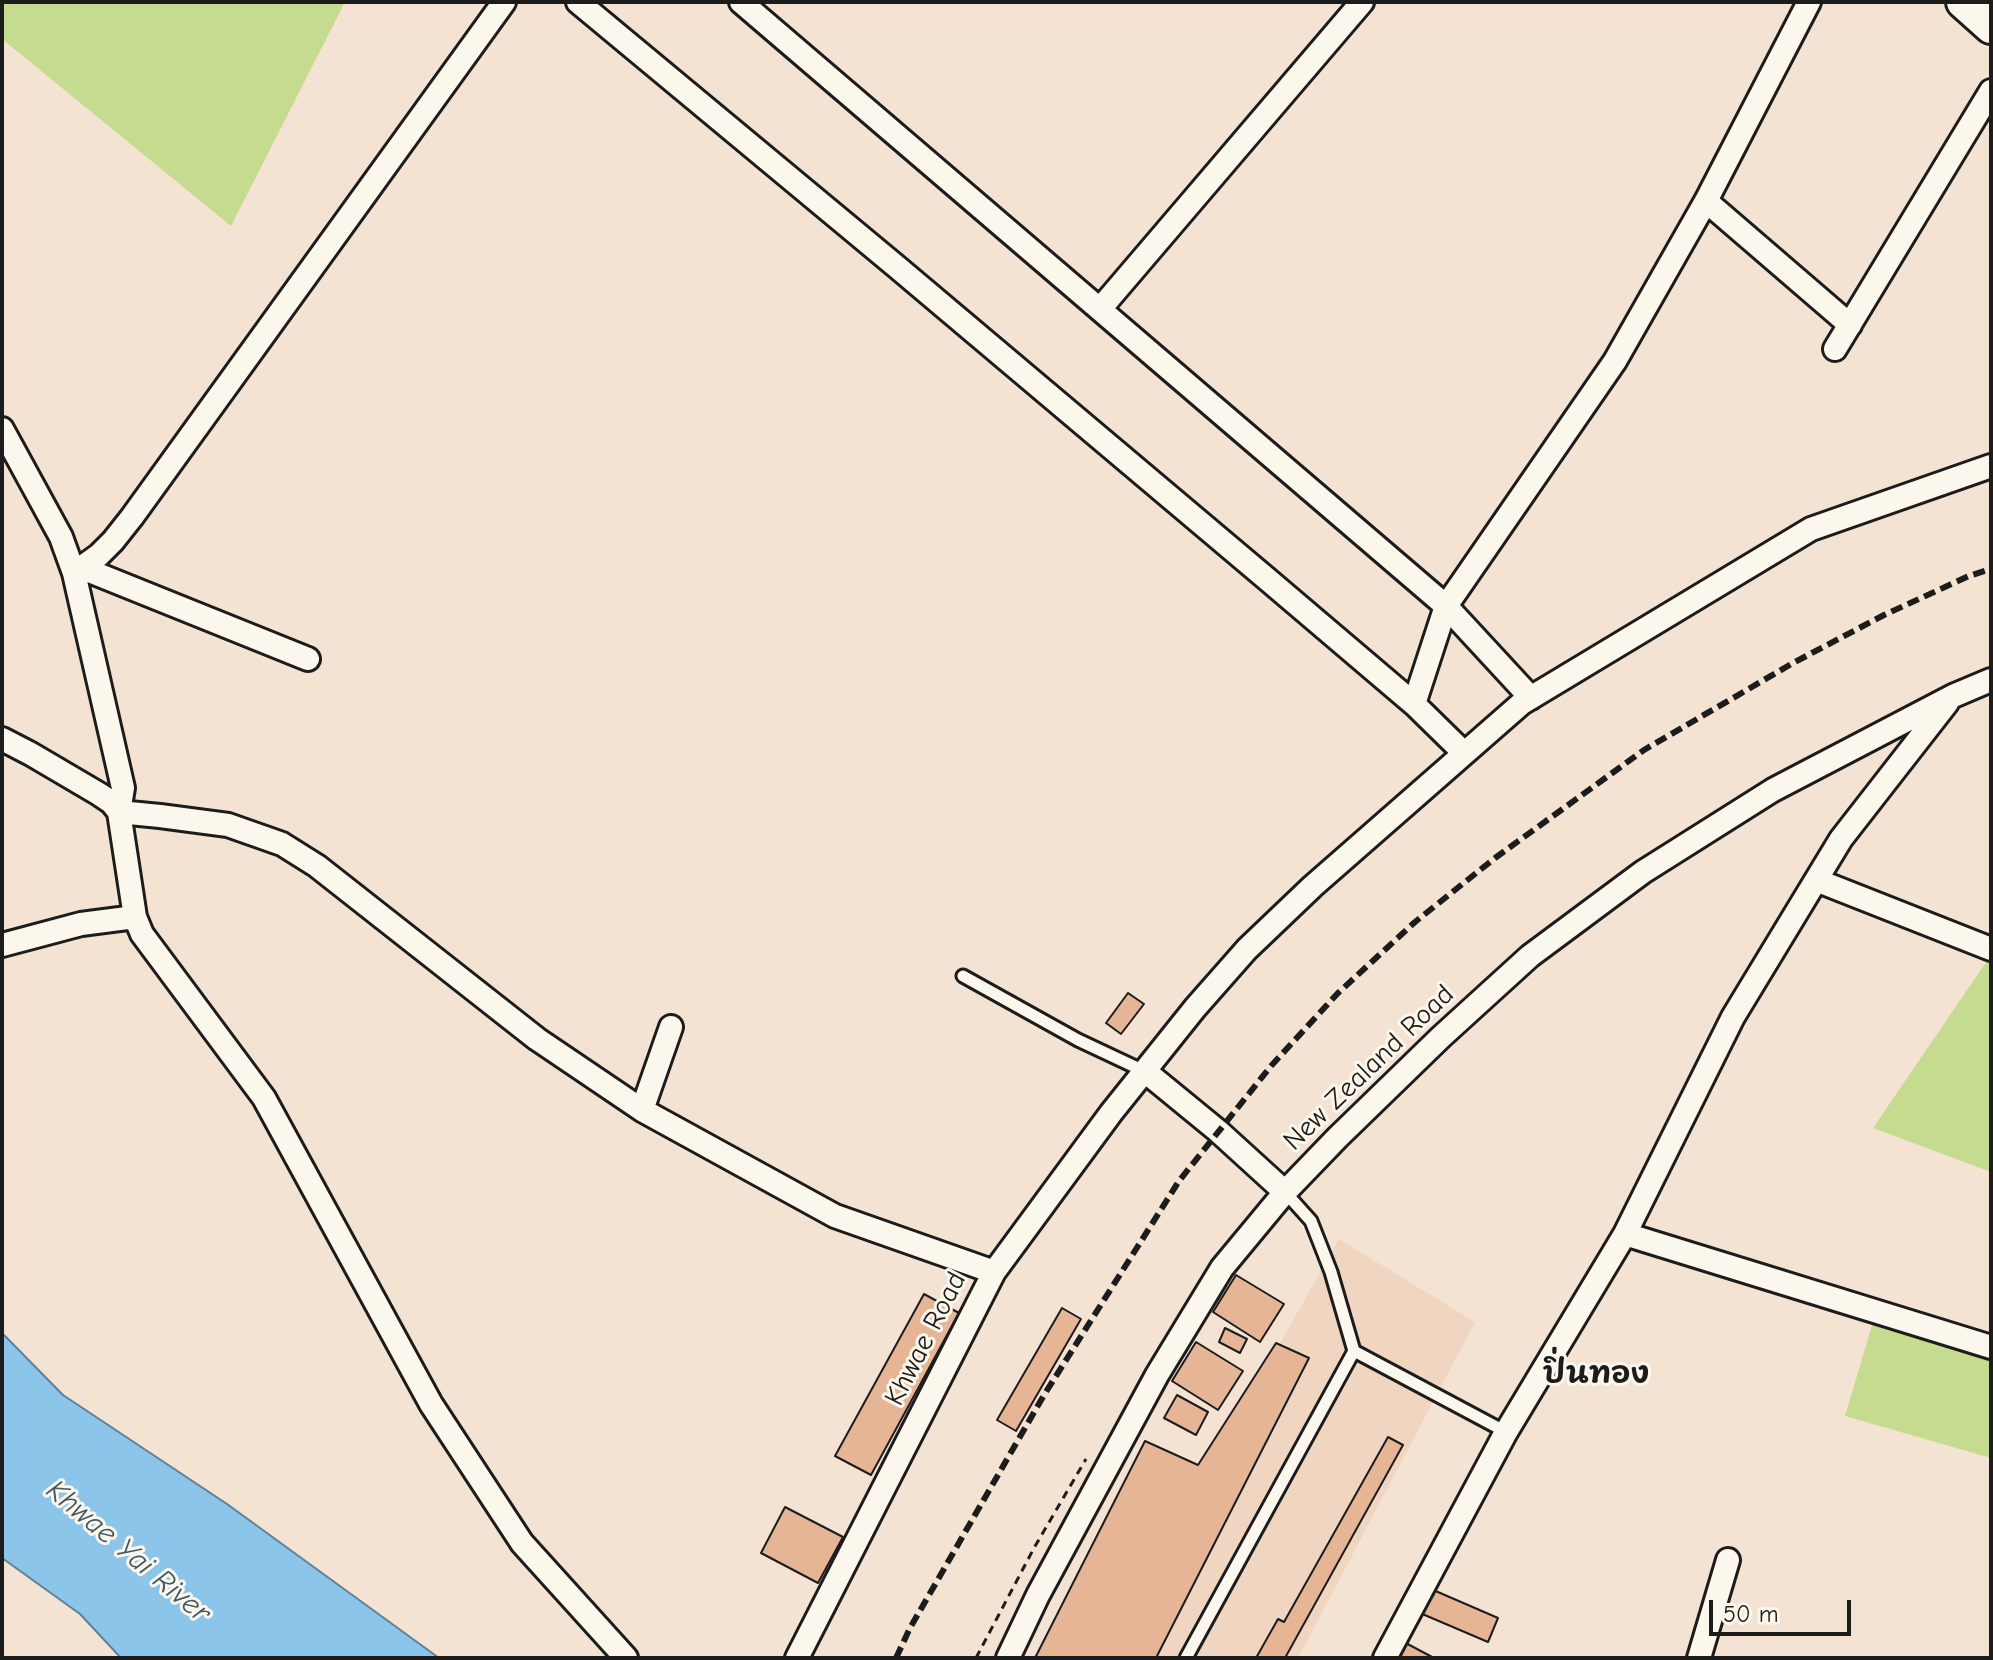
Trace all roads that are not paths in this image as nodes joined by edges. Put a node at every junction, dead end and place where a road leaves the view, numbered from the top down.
1 (504, 2) edge
2 (578, 2) edge
3 (741, 2) edge
4 (1362, 2) edge
5 (1809, 2) edge
6 (1963, 2) edge
7 (1991, 27) edge
8 (1991, 91) edge
9 (1706, 201) junction
10 (1100, 309) junction
11 (1850, 325) junction
12 (1835, 349) dead end
13 (2, 429) edge
14 (1991, 466) edge
15 (78, 571) junction
16 (1446, 606) junction
17 (308, 659) dead end
18 (1991, 680) edge
19 (1953, 696) junction
20 (1531, 698) junction
21 (1414, 704) junction
22 (2, 739) edge
23 (1464, 753) junction
24 (119, 812) junction
25 (1816, 880) junction
26 (135, 917) junction
27 (2, 945) edge
28 (1991, 949) edge
29 (963, 976) dead end
30 (671, 1027) dead end
31 (1146, 1072) junction
32 (642, 1110) junction
33 (1285, 1192) junction
34 (1625, 1234) junction
35 (994, 1272) junction
36 (1991, 1347) edge
37 (1354, 1351) junction
38 (1506, 1432) junction
39 (1728, 1560) dead end
40 (626, 1658) edge
41 (797, 1658) edge
42 (1008, 1658) edge
43 (1186, 1658) edge
44 (1385, 1658) edge
45 (1699, 1658) edge

1 - 15 street
2 - 21 street
3 - 10 street
4 - 10 street
5 - 9 street
6 - 7 main road
8 - 11 street
9 - 11 street
9 - 16 street
10 - 16 street
11 - 12 street
13 - 15 street
14 - 20 street, Khwae Road
15 - 17 street
15 - 24 street
16 - 20 street
16 - 21 street
18 - 19 street, New Zealand Road
19 - 25 street, New Zealand Road
19 - 33 street, New Zealand Road
20 - 23 street, Khwae Road
21 - 23 street
22 - 24 street
23 - 31 street, Khwae Road
24 - 26 street
24 - 32 street
25 - 28 street
25 - 34 street, New Zealand Road
26 - 27 street
26 - 40 street
29 - 31 lane
30 - 32 street
31 - 33 street
31 - 35 street, Khwae Road
32 - 35 street
33 - 37 lane
33 - 42 street, New Zealand Road
34 - 36 street
34 - 38 street, New Zealand Road
35 - 41 street, Khwae Road
37 - 38 lane
37 - 43 lane
38 - 44 street, New Zealand Road
39 - 45 street

